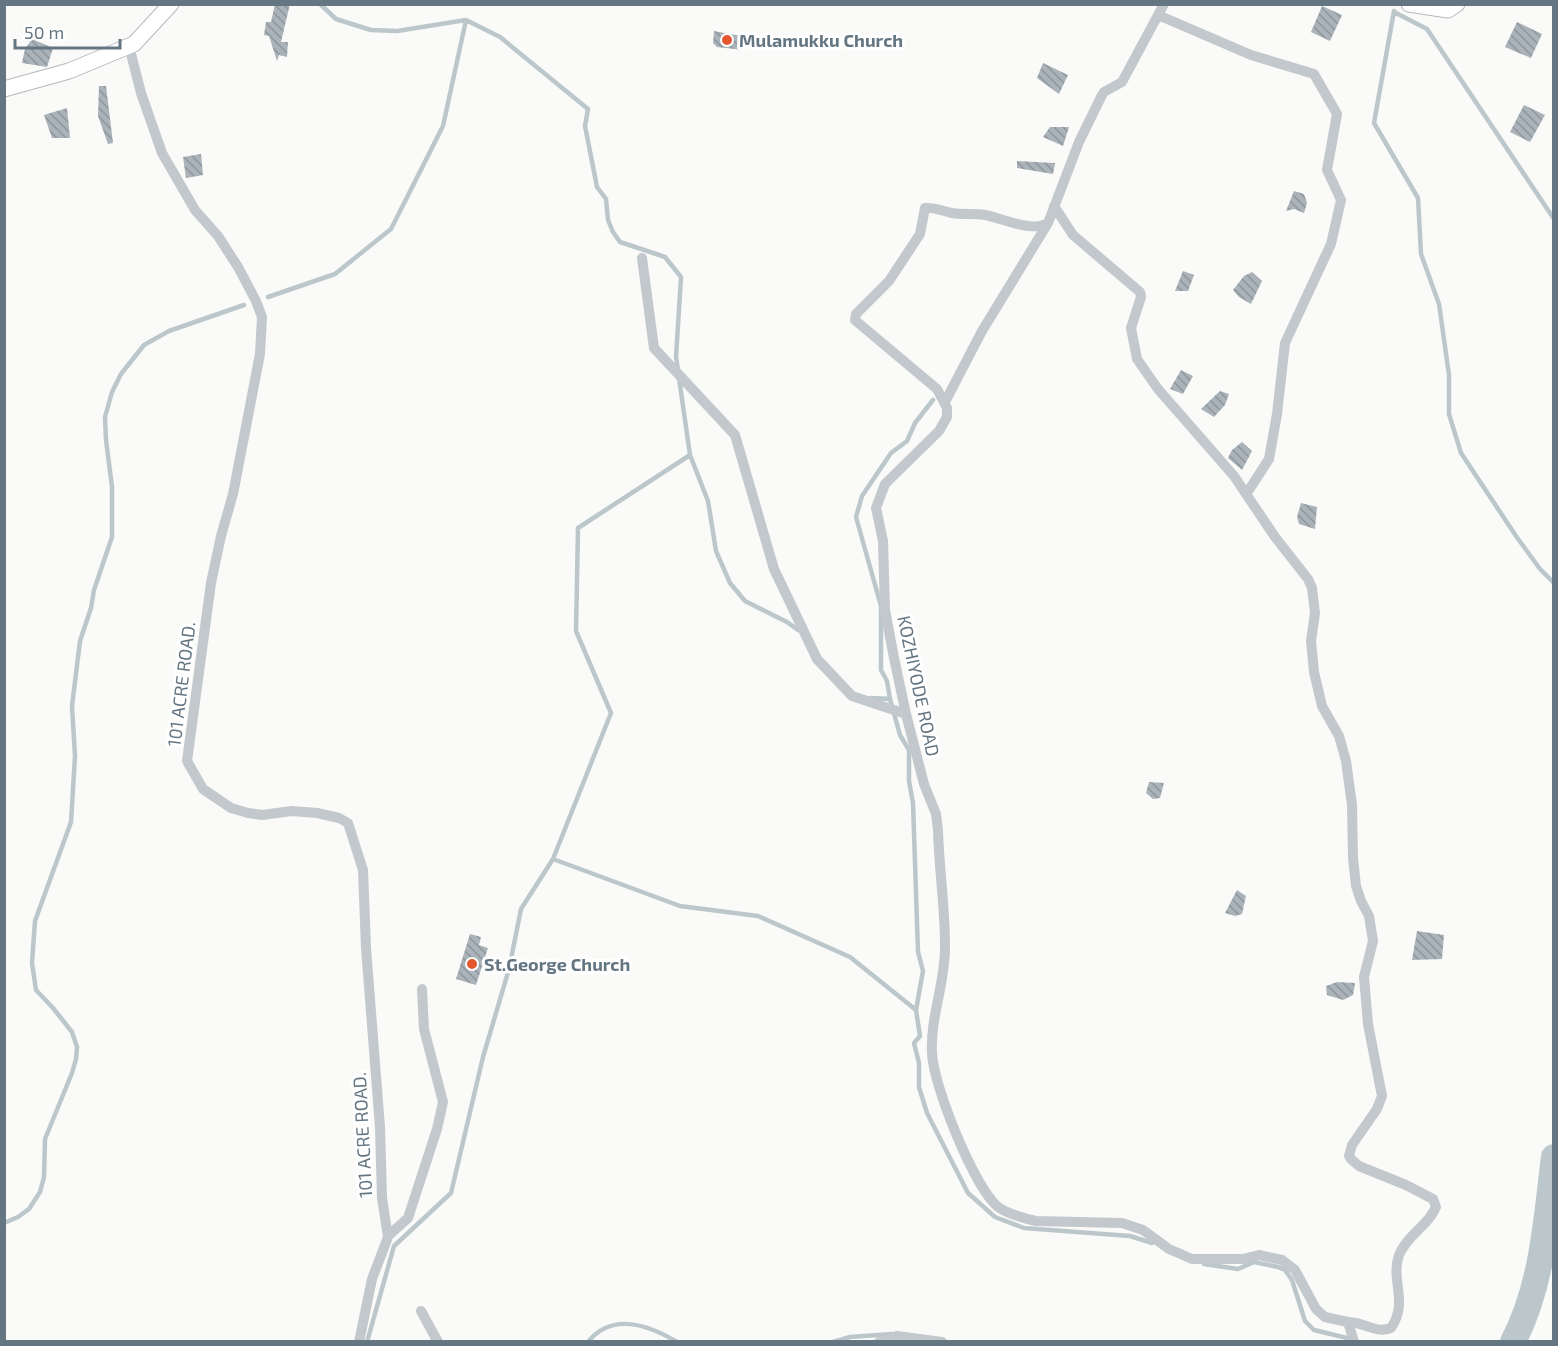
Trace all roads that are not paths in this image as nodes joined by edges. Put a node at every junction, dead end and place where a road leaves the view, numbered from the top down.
1 (171, 4) edge
2 (1164, 4) edge
3 (1408, 4) edge
4 (1457, 4) edge
5 (1158, 15) junction
6 (129, 46) junction
7 (4, 89) edge
8 (1054, 206) junction
9 (1048, 223) junction
10 (642, 258) dead end
11 (945, 402) junction
12 (1247, 493) junction
13 (906, 714) junction
14 (422, 989) dead end
15 (391, 1234) junction
16 (421, 1311) dead end
17 (1348, 1322) junction
18 (1353, 1340) edge
19 (358, 1341) edge
20 (438, 1341) edge
21 (879, 1341) edge
22 (942, 1341) edge

1 - 6 main road
2 - 5 street
3 - 4 main road
5 - 8 street
5 - 12 street
6 - 7 main road
6 - 15 street, 101 ACRE ROAD.
8 - 9 street
8 - 12 street
9 - 11 street, KOZHIYODE ROAD
9 - 11 street
10 - 13 street
11 - 13 street, KOZHIYODE ROAD
12 - 17 street, KOZHIYODE ROAD
13 - 17 street, KOZHIYODE ROAD
14 - 15 street
15 - 19 street, 101 ACRE ROAD.
16 - 20 street
17 - 18 street
21 - 22 street

